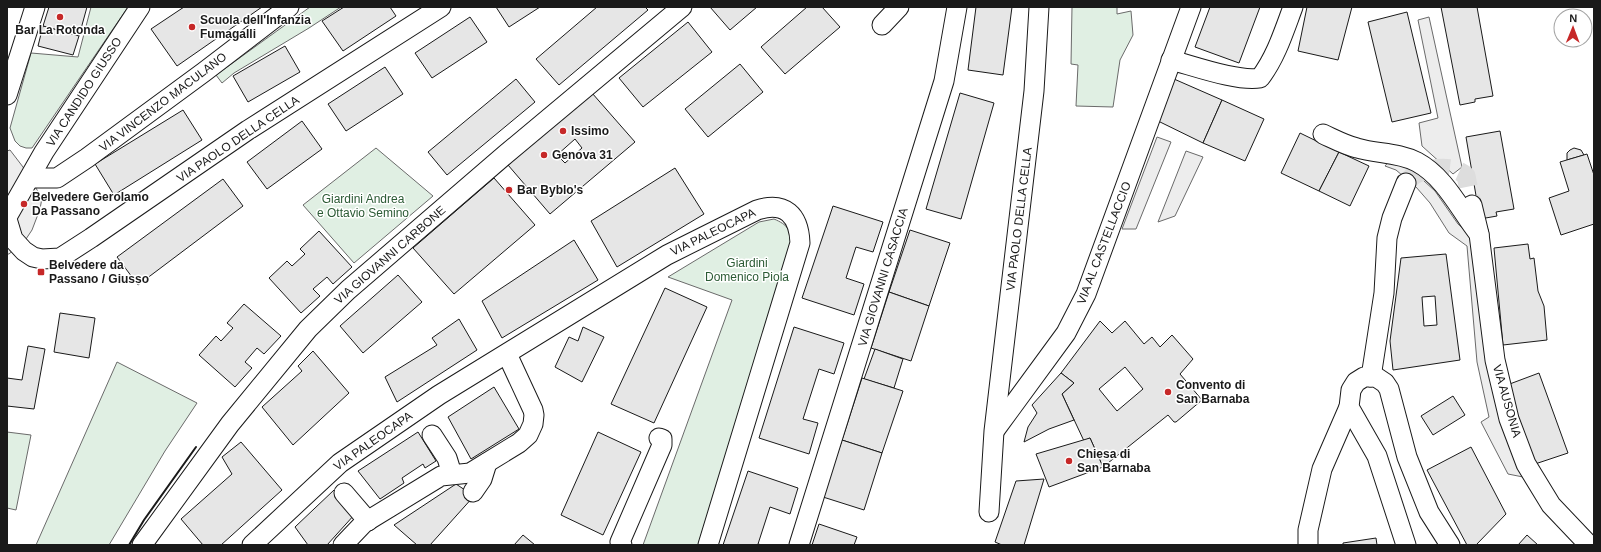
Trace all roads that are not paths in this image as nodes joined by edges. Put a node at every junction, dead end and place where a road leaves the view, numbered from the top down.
1 (35, 7) edge
2 (140, 7) edge
3 (289, 7) edge
4 (441, 7) edge
5 (682, 7) edge
6 (899, 7) edge
7 (957, 7) edge
8 (1039, 7) edge
9 (1191, 7) edge
10 (1293, 7) edge
11 (882, 25) dead end
12 (1171, 60) junction
13 (7, 96) edge
14 (1323, 134) dead end
15 (30, 178) junction
16 (1406, 183) tunnel mouth
17 (1472, 205) tunnel mouth
18 (7, 218) edge
19 (1479, 234) junction
20 (507, 354) junction
21 (1372, 376) junction
22 (1349, 407) junction
23 (994, 431) junction
24 (432, 435) dead end
25 (659, 438) dead end
26 (487, 463) junction
27 (452, 474) junction
28 (473, 492) dead end
29 (344, 494) dead end
30 (989, 512) dead end
31 (368, 521) junction
32 (620, 544) edge
33 (142, 545) edge
34 (252, 545) edge
35 (343, 545) edge
36 (708, 545) edge
37 (799, 545) edge
38 (1308, 545) edge
39 (1406, 545) edge
40 (1450, 545) edge
41 (1589, 545) edge

1 - 13 street
2 - 15 street, VIA CANDIDO GIUSSO
3 - 15 street, VIA VINCENZO MACULANO
4 - 18 street, VIA PAOLO DELLA CELLA
5 - 33 street, VIA GIOVANNI CARBONE
6 - 11 street
7 - 37 street, VIA GIOVANNI CASACCIA
8 - 23 street, VIA PAOLO DELLA CELLA
9 - 12 street, VIA AL CASTELLACCIO
10 - 12 street
12 - 23 street, VIA AL CASTELLACCIO
14 - 19 street, VIA AUSONIA
15 - 18 street
16 - 21 street
17 - 19 street, VIA AUSONIA
19 - 41 street, VIA AUSONIA
20 - 26 street
20 - 34 street, VIA PALEOCAPA
20 - 36 street, VIA PALEOCAPA
21 - 22 street
21 - 40 street
22 - 38 street
22 - 39 street
23 - 30 street, VIA PAOLO DELLA CELLA
24 - 27 street
25 - 32 street
26 - 27 street
26 - 28 street
27 - 31 street
29 - 31 street
31 - 35 street

